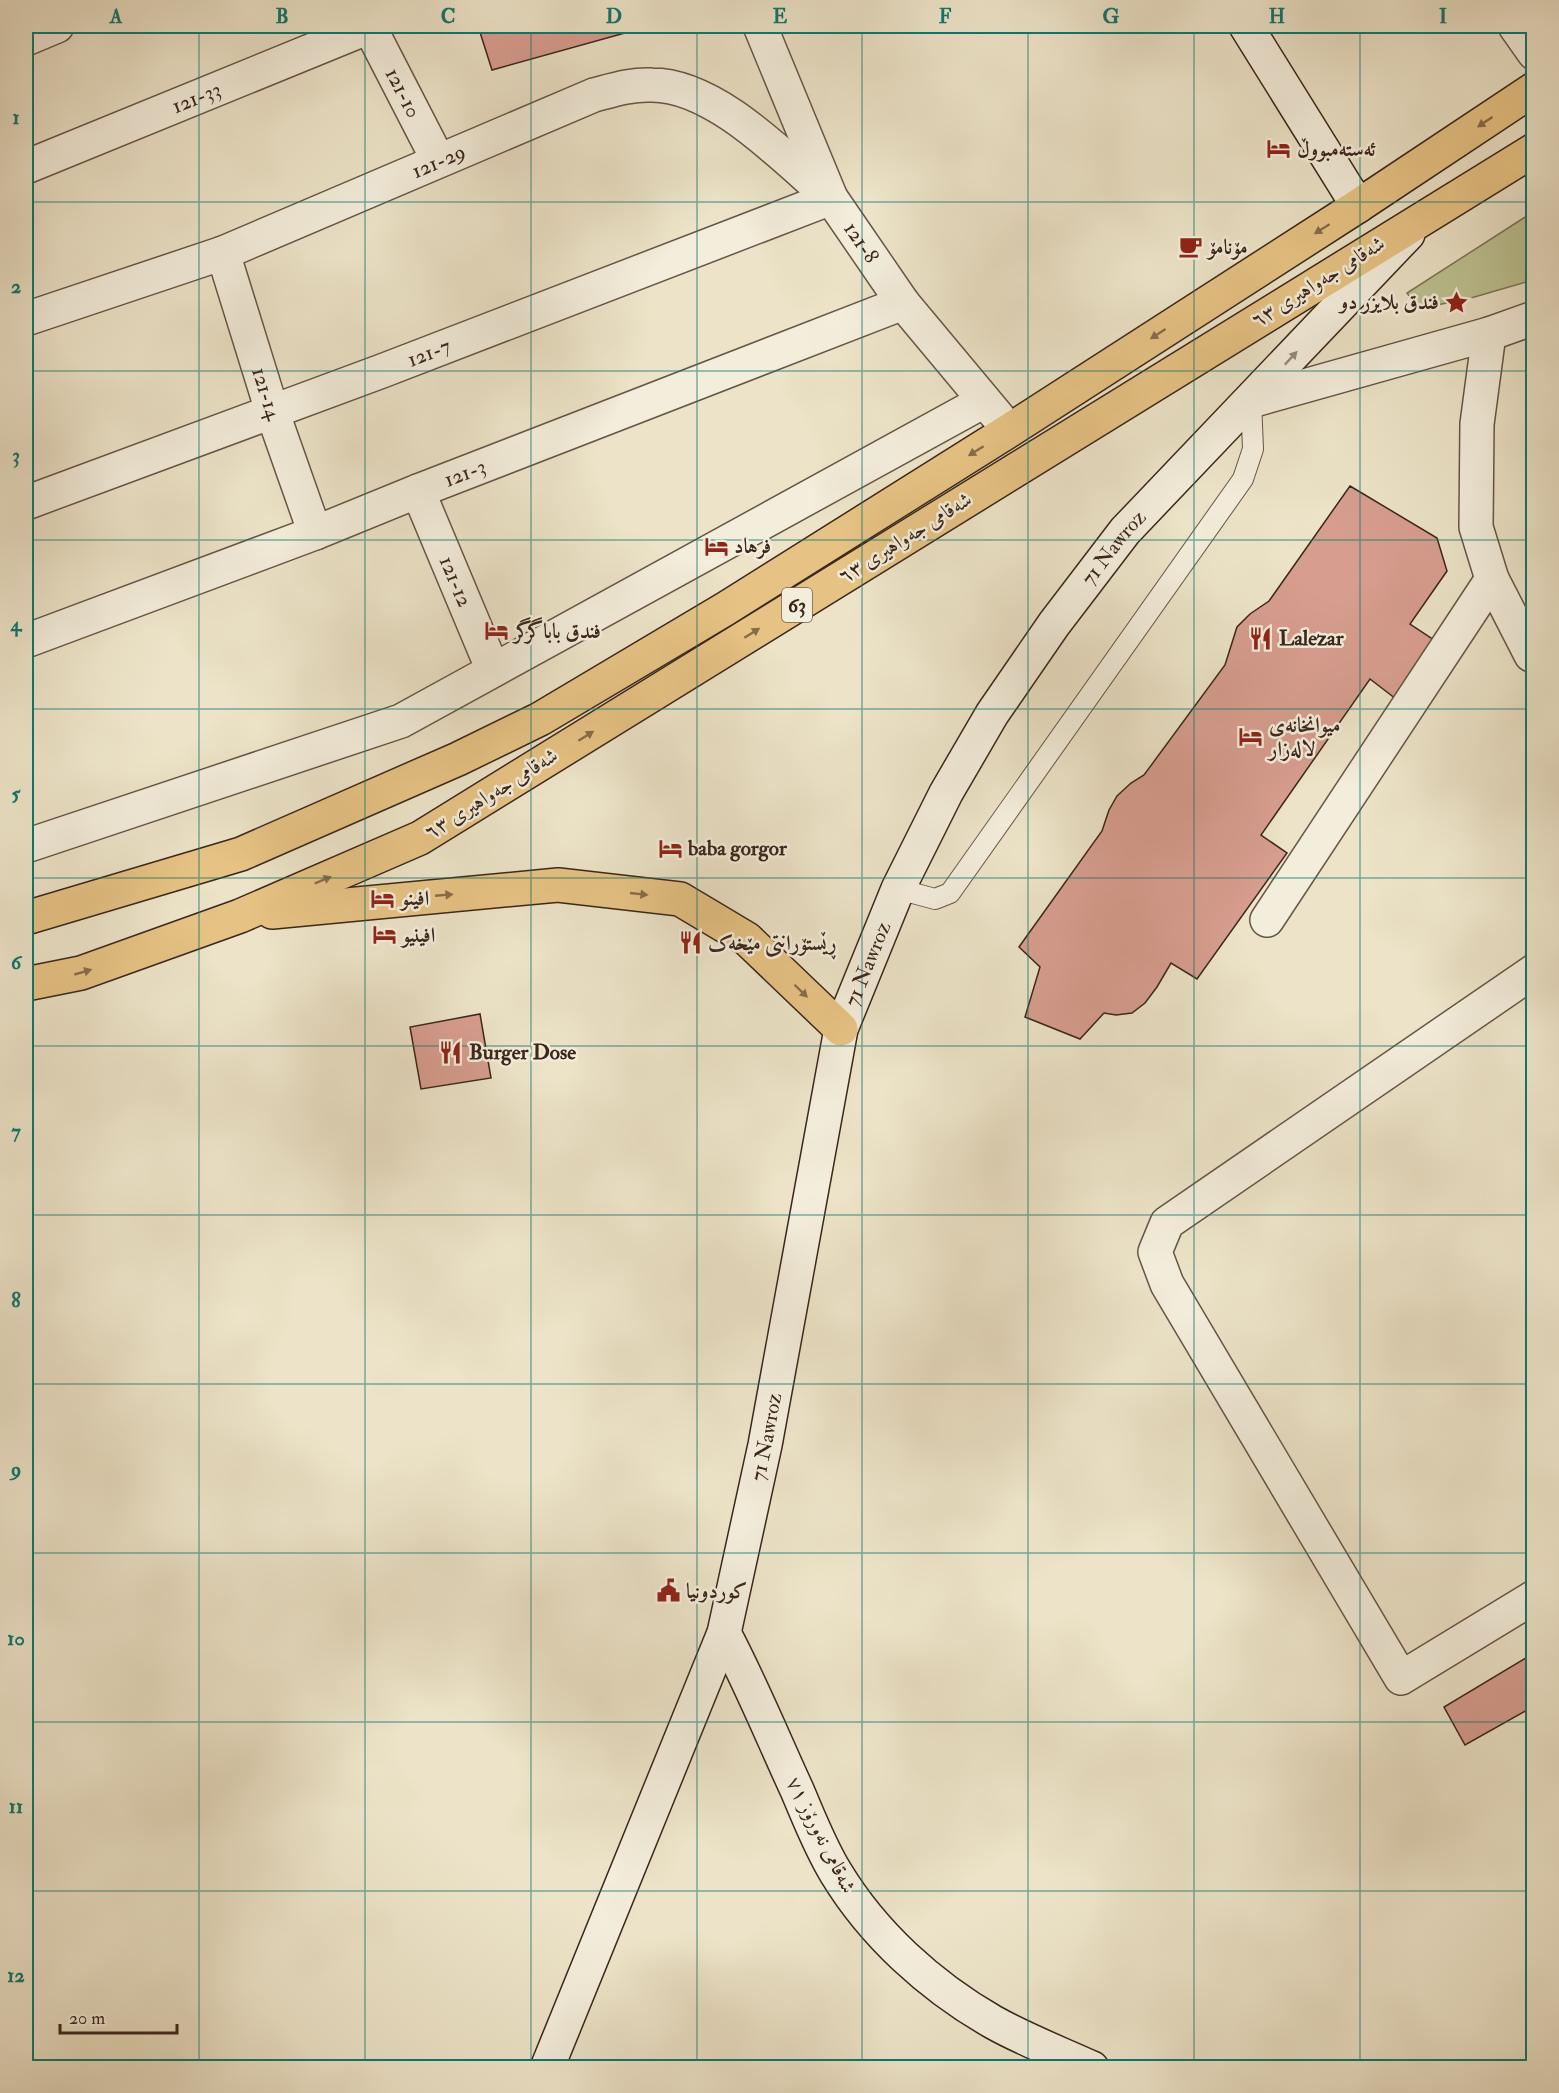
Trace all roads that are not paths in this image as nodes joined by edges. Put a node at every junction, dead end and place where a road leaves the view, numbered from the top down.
1 (57, 26) edge
2 (369, 26) edge
3 (760, 26) edge
4 (1246, 26) edge
5 (1515, 26) edge
6 (26, 39) edge
7 (1533, 53) edge
8 (1533, 89) edge
9 (1533, 150) edge
10 (438, 160) junction
11 (26, 167) edge
12 (831, 198) junction
13 (1358, 206) junction
14 (1423, 217) junction
15 (223, 253) junction
16 (903, 303) junction
17 (1205, 303) junction
18 (1533, 318) edge
19 (26, 319) edge
20 (1489, 334) junction
21 (1226, 339) junction
22 (984, 401) junction
23 (1251, 401) junction
24 (272, 411) junction
25 (1010, 430) junction
26 (418, 490) junction
27 (26, 503) edge
28 (315, 533) junction
29 (1492, 579) junction
30 (26, 641) edge
31 (1531, 655) dead end
32 (493, 670) junction
33 (26, 846) edge
34 (898, 889) junction
35 (240, 916) junction
36 (26, 918) edge
37 (1267, 920) dead end
38 (1533, 971) edge
39 (26, 984) edge
40 (841, 1029) junction
41 (1533, 1597) edge
42 (724, 1633) junction
43 (547, 2067) edge
44 (1092, 2067) edge

1 - 6 street
2 - 10 street, 121-10
2 - 11 street, 121-33
3 - 12 street, 121-8
4 - 13 street
5 - 7 street
8 -> 13 main road, شەقامی جەواهیری ٦٣ / 63
9 - 14 main road, شەقامی جەواهیری ٦٣ / 63
10 - 12 street, 121-29
10 - 15 street, 121-29
12 - 16 street, 121-8
12 - 24 street, 121-7
13 -> 17 main road, شەقامی جەواهیری ٦٣ / 63
14 - 21 main road, شەقامی جەواهیری ٦٣ / 63
23 -> 14 street, 71 Nawroz
15 - 19 street, 121-29
15 - 24 street, 121-14
16 - 22 street, 121-8
16 - 26 street, 121-3
17 - 21 main road
17 -> 25 main road, شەقامی جەواهیری ٦٣ / 63
18 - 20 street
20 - 23 street
20 - 29 street
35 -> 21 main road, شەقامی جەواهیری ٦٣ / 63
22 - 25 street, 121-8
22 - 32 street
23 - 34 street, 71 Nawroz
23 - 34 lane
24 - 27 street, 121-7
24 - 28 street, 121-14
25 -> 36 main road, شەقامی جەواهیری ٦٣ / 63
26 - 28 street, 121-3
26 - 32 street, 121-12
28 - 30 street, 121-3
29 - 31 street
29 - 37 street
32 - 33 street
34 - 40 street, 71 Nawroz
39 -> 35 main road, شەقامی جەواهیری ٦٣ / 63
35 -> 40 main road
38 - 41 street
40 - 42 street, 71 Nawroz
42 - 43 street, 71 Nawroz
42 - 44 street, شەقامی نەورۆز ٧١

